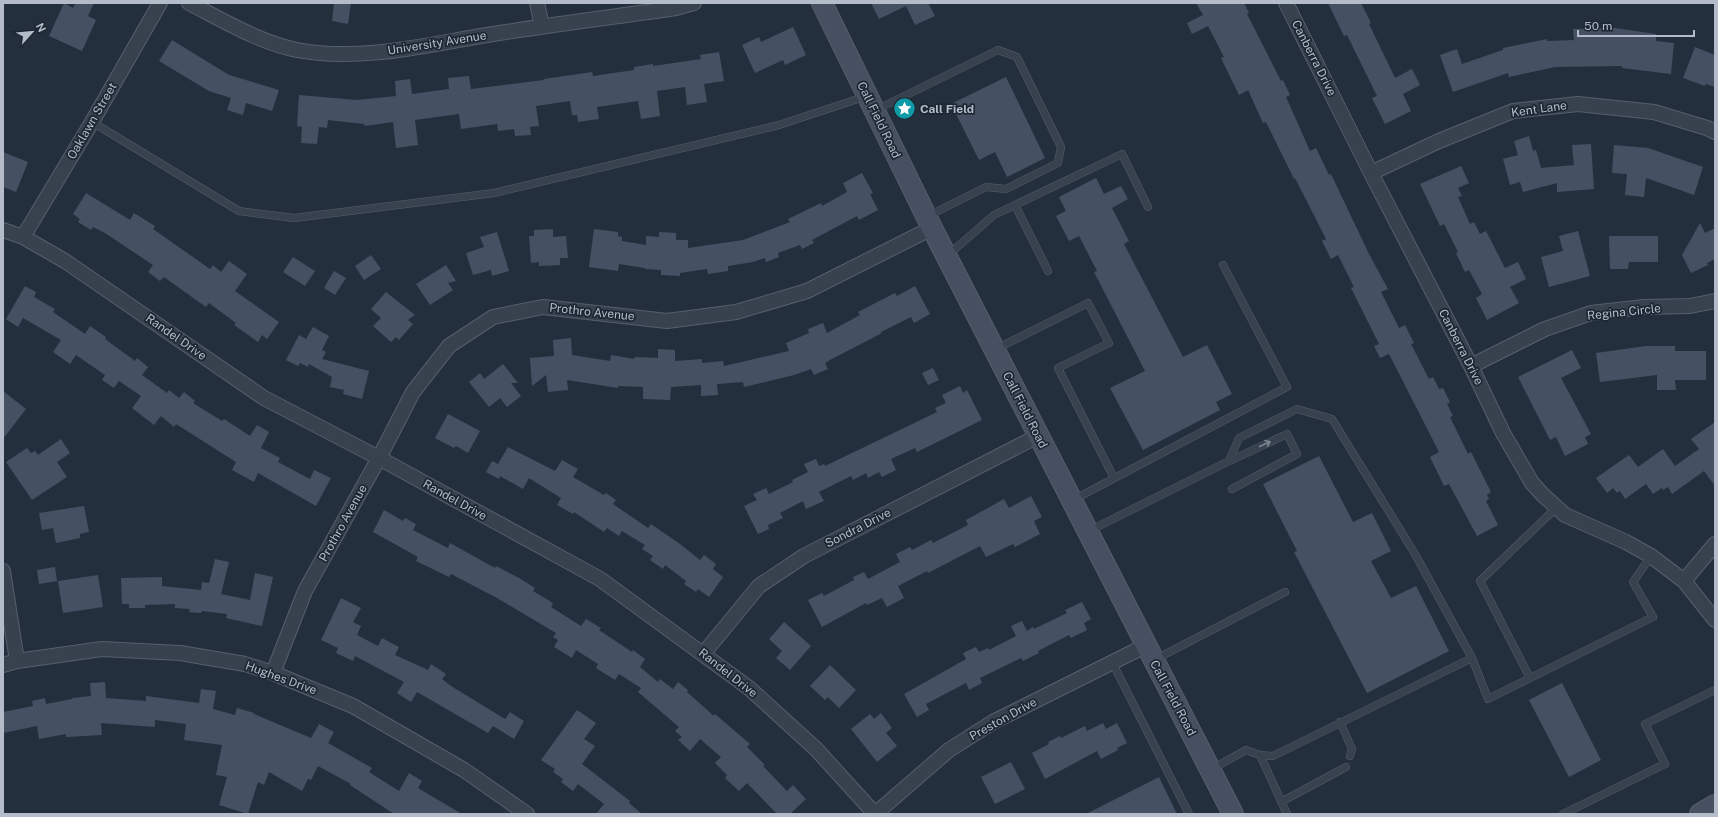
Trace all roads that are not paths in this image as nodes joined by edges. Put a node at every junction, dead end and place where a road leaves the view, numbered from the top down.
1 (160, 3) edge
2 (189, 3) edge
3 (537, 3) edge
4 (694, 3) edge
5 (822, 3) edge
6 (1286, 3) edge
7 (542, 26) junction
8 (871, 104) junction
9 (92, 122) junction
10 (1715, 132) edge
11 (1371, 173) junction
12 (1015, 205) junction
13 (1148, 207) dead end
14 (929, 223) junction
15 (3, 230) edge
16 (23, 237) junction
17 (946, 257) junction
18 (1223, 265) dead end
19 (1048, 271) dead end
20 (1715, 300) edge
21 (994, 350) junction
22 (1471, 366) junction
23 (1038, 436) junction
24 (379, 458) junction
25 (1230, 460) junction
26 (1114, 478) junction
27 (1232, 489) dead end
28 (1071, 501) junction
29 (1557, 507) junction
30 (1087, 532) junction
31 (1715, 544) edge
32 (1651, 556) junction
33 (3, 571) edge
34 (1684, 580) junction
35 (1285, 592) dead end
36 (1715, 620) edge
37 (1149, 653) junction
38 (703, 654) junction
39 (1472, 658) junction
40 (17, 661) junction
41 (1112, 662) junction
42 (3, 665) edge
43 (273, 673) junction
44 (1530, 678) junction
45 (1715, 690) edge
46 (1340, 722) junction
47 (1260, 755) junction
48 (1350, 756) dead end
49 (1346, 767) dead end
50 (1210, 770) junction
51 (1281, 802) junction
52 (1715, 805) edge
53 (528, 814) edge
54 (875, 814) edge
55 (1189, 814) edge
56 (1233, 814) edge
57 (1287, 814) edge
58 (1563, 814) edge
59 (1700, 814) edge

1 - 9 street, Oaklawn Street
2 - 7 street, University Avenue
3 - 7 street
4 - 7 street, University Avenue
5 - 8 main road, Call Field Road
6 - 11 street, Canberra Drive
8 - 9 lane
8 - 14 main road, Call Field Road
8 - 14 lane
9 - 16 street, Oaklawn Street
10 - 11 street, Kent Lane
11 - 22 street, Canberra Drive
12 - 13 lane
12 - 17 lane
12 - 19 lane
14 - 17 main road, Call Field Road
14 - 24 street, Prothro Avenue
15 - 16 street, Randel Drive
16 - 24 street, Randel Drive
17 - 21 main road, Call Field Road
18 - 26 lane
20 - 22 street, Regina Circle
21 - 23 main road, Call Field Road
21 - 26 lane
22 - 29 street, Canberra Drive
23 - 28 main road, Call Field Road
23 - 38 street, Sondra Drive
24 - 38 street, Randel Drive
24 - 43 street, Prothro Avenue
25 -> 27 lane
25 - 30 lane
25 - 39 lane
26 - 28 lane
28 - 30 main road, Call Field Road
29 - 32 street, Canberra Drive
29 - 44 lane
30 - 37 main road, Call Field Road
31 - 34 street
32 - 34 street, Canberra Drive
32 - 44 lane
33 - 40 street
34 - 36 street, Canberra Drive
35 - 37 lane
37 - 41 street, Preston Drive
37 - 50 main road, Call Field Road
38 - 54 street, Randel Drive
39 - 44 lane
39 - 46 lane
40 - 42 street, Hughes Drive
40 - 43 street, Hughes Drive
41 - 54 street, Preston Drive
41 - 55 lane
43 - 53 street, Hughes Drive
45 - 58 lane
46 - 47 lane
46 - 48 lane
47 - 50 lane
47 - 51 lane
49 - 51 lane
50 - 56 main road, Call Field Road
51 - 57 lane
52 - 59 main road

